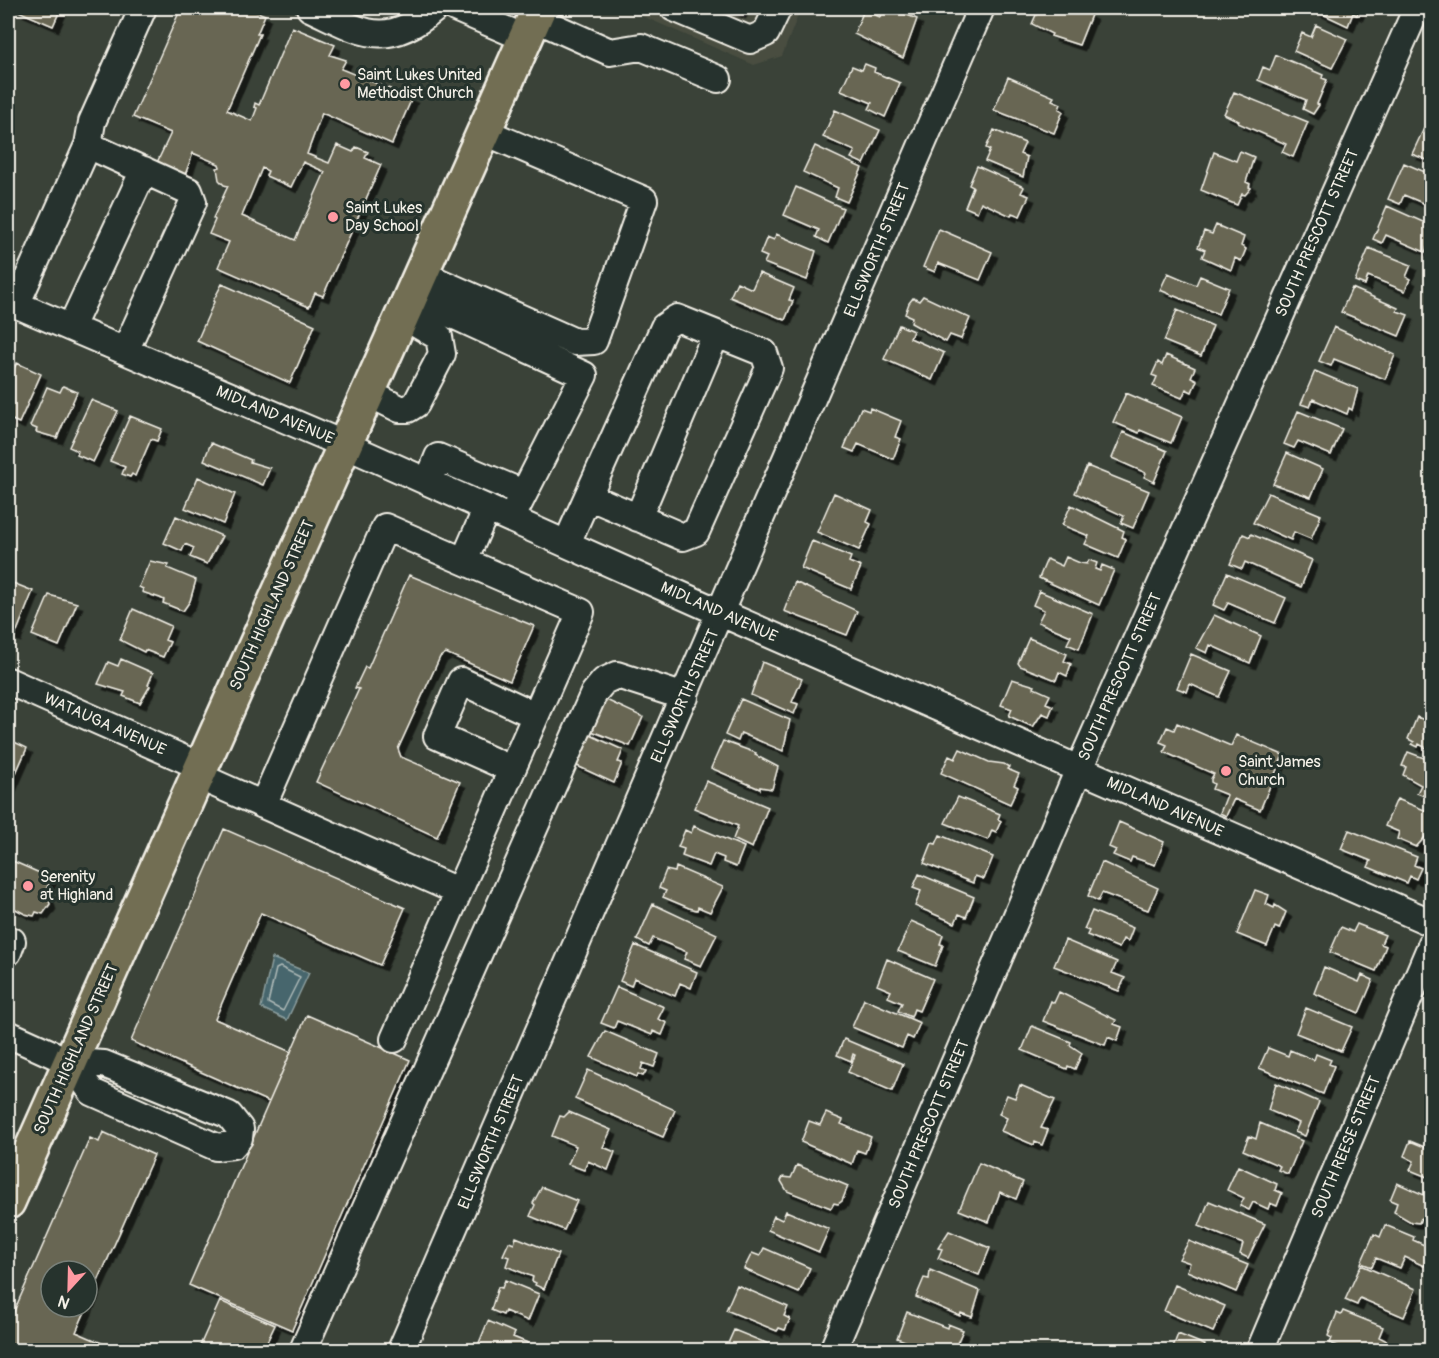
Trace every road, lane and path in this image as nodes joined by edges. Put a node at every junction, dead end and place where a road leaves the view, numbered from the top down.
1 (143, 8) edge
2 (310, 8) edge
3 (435, 8) edge
4 (455, 8) edge
5 (674, 8) edge
6 (778, 8) edge
7 (981, 8) edge
8 (1417, 8) edge
9 (532, 21) edge
10 (718, 79) dead end
11 (483, 131) junction
12 (88, 146) junction
13 (144, 170) junction
14 (410, 294) junction
15 (12, 303) edge
16 (71, 327) junction
17 (716, 334) junction
18 (125, 351) junction
19 (366, 392) junction
20 (343, 444) junction
21 (428, 482) junction
22 (523, 493) junction
23 (588, 496) junction
24 (487, 508) junction
25 (638, 518) junction
26 (511, 519) junction
27 (567, 544) junction
28 (464, 561) junction
29 (721, 613) junction
30 (8, 681) edge
31 (684, 697) junction
32 (535, 715) junction
33 (1079, 769) junction
34 (511, 770) junction
35 (200, 771) junction
36 (263, 805) junction
37 (457, 891) junction
38 (1431, 923) edge
39 (8, 939) edge
40 (1431, 944) edge
41 (8, 952) edge
42 (8, 1034) edge
43 (394, 1039) dead end
44 (70, 1062) junction
45 (8, 1202) edge
46 (303, 1350) edge
47 (400, 1350) edge
48 (833, 1350) edge
49 (1260, 1350) edge

1 - 12 street
2 - 3 street
4 - 9 street
5 - 6 street
7 - 29 street, ELLSWORTH STREET
8 - 33 street, SOUTH PRESCOTT STREET
9 - 10 street
9 - 11 main road, SOUTH HIGHLAND STREET
11 - 14 main road, SOUTH HIGHLAND STREET
11 - 14 street
12 - 13 street
12 - 15 street
13 - 16 street
13 - 18 street
14 - 19 main road, SOUTH HIGHLAND STREET
14 - 19 street
14 - 22 street
15 - 16 street, MIDLAND AVENUE
16 - 18 street, MIDLAND AVENUE
17 - 23 street
17 - 25 street
17 - 25 street
18 - 20 street, MIDLAND AVENUE
19 - 20 main road, SOUTH HIGHLAND STREET
20 - 21 street, MIDLAND AVENUE
20 - 35 main road, SOUTH HIGHLAND STREET
21 - 22 street
21 - 24 street, MIDLAND AVENUE
22 - 26 street
23 - 25 street
23 - 27 street
24 - 26 street, MIDLAND AVENUE
24 - 28 street
26 - 27 street, MIDLAND AVENUE
27 - 29 street, MIDLAND AVENUE
28 - 32 street
28 - 36 street
29 - 31 street, ELLSWORTH STREET
29 - 33 street, MIDLAND AVENUE
30 - 35 street, WATAUGA AVENUE
31 - 46 street
31 - 47 street, ELLSWORTH STREET
32 - 34 street
32 - 34 street
33 - 38 street, MIDLAND AVENUE
33 - 48 street, SOUTH PRESCOTT STREET
34 - 37 street
35 - 36 street, WATAUGA AVENUE
35 - 44 main road, SOUTH HIGHLAND STREET
36 - 37 street, WATAUGA AVENUE
37 - 43 street
39 - 41 street
40 - 49 street, SOUTH REESE STREET
42 - 44 street
44 - 44 street
44 - 45 main road, SOUTH HIGHLAND STREET

